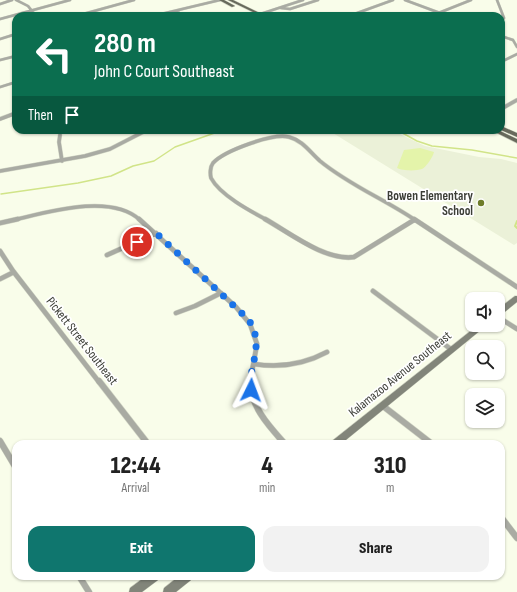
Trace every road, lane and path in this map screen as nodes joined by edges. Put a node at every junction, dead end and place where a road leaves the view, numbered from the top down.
1 (12, 0) edge
2 (16, 0) edge
3 (70, 0) edge
4 (134, 0) edge
5 (220, 0) edge
6 (230, 0) edge
7 (303, 0) edge
8 (318, 0) edge
9 (393, 0) edge
10 (405, 0) edge
11 (471, 0) edge
12 (497, 0) edge
13 (0, 4) edge
14 (280, 8) junction
15 (32, 10) junction
16 (26, 12) edge
17 (90, 12) edge
18 (177, 12) edge
19 (246, 12) edge
20 (256, 12) edge
21 (270, 12) edge
22 (360, 12) edge
23 (436, 12) edge
24 (441, 12) edge
25 (501, 12) edge
26 (12, 16) edge
27 (0, 20) edge
28 (12, 35) edge
29 (505, 37) edge
30 (0, 39) edge
31 (517, 47) edge
32 (517, 54) edge
33 (12, 57) edge
34 (0, 60) edge
35 (505, 60) edge
36 (12, 83) edge
37 (0, 87) edge
38 (517, 100) edge
39 (505, 107) edge
40 (12, 114) edge
41 (0, 119) edge
42 (505, 130) edge
43 (138, 134) edge
44 (502, 134) edge
45 (60, 135) dead end
46 (517, 135) edge
47 (517, 141) edge
48 (62, 161) junction
49 (0, 171) edge
50 (414, 220) junction
51 (0, 223) edge
52 (156, 233) junction
53 (0, 251) edge
54 (107, 255) dead end
55 (14, 272) junction
56 (0, 279) edge
57 (517, 287) edge
58 (373, 291) dead end
59 (221, 293) junction
60 (517, 298) edge
61 (505, 307) edge
62 (176, 313) dead end
63 (505, 321) edge
64 (517, 329) edge
65 (474, 332) edge
66 (452, 350) junction
67 (327, 352) dead end
68 (254, 364) junction
69 (383, 406) junction
70 (145, 440) edge
71 (281, 440) edge
72 (340, 440) edge
73 (427, 440) edge
74 (0, 441) edge
75 (12, 461) edge
76 (505, 522) edge
77 (517, 538) edge
78 (82, 580) edge
79 (149, 580) edge
80 (182, 580) edge
81 (89, 592) edge
82 (134, 592) edge
83 (168, 592) edge

1 - 13 street
2 - 15 street
3 - 15 street
4 - 17 street
5 - 18 street
5 - 19 main road
6 - 20 main road
7 - 14 street
8 - 14 street
9 - 22 street
10 - 23 street
11 - 24 street
12 - 25 street
14 - 21 street
15 - 16 street
26 - 27 street
28 - 30 street
29 - 31 street
32 - 35 street
33 - 34 street
36 - 37 street
38 - 39 street
40 - 41 street
42 - 46 main road
43 - 48 street
44 - 47 main road
45 - 48 street
48 - 49 street
50 - 50 street
50 - 57 street
51 - 52 street
52 - 54 street
52 - 59 street
53 - 55 street, Pickett Street Southeast
55 - 56 street
55 - 70 street, Pickett Street Southeast
58 - 66 street
59 - 62 street
59 - 68 street
60 - 61 main road
63 - 64 street
65 - 66 main road, Kalamazoo Avenue Southeast
66 - 69 main road, Kalamazoo Avenue Southeast
67 - 68 street
68 - 71 street
69 - 72 main road, Kalamazoo Avenue Southeast
69 - 73 street
74 - 75 street
76 - 77 street
78 - 81 street
79 - 82 main road
80 - 83 main road

